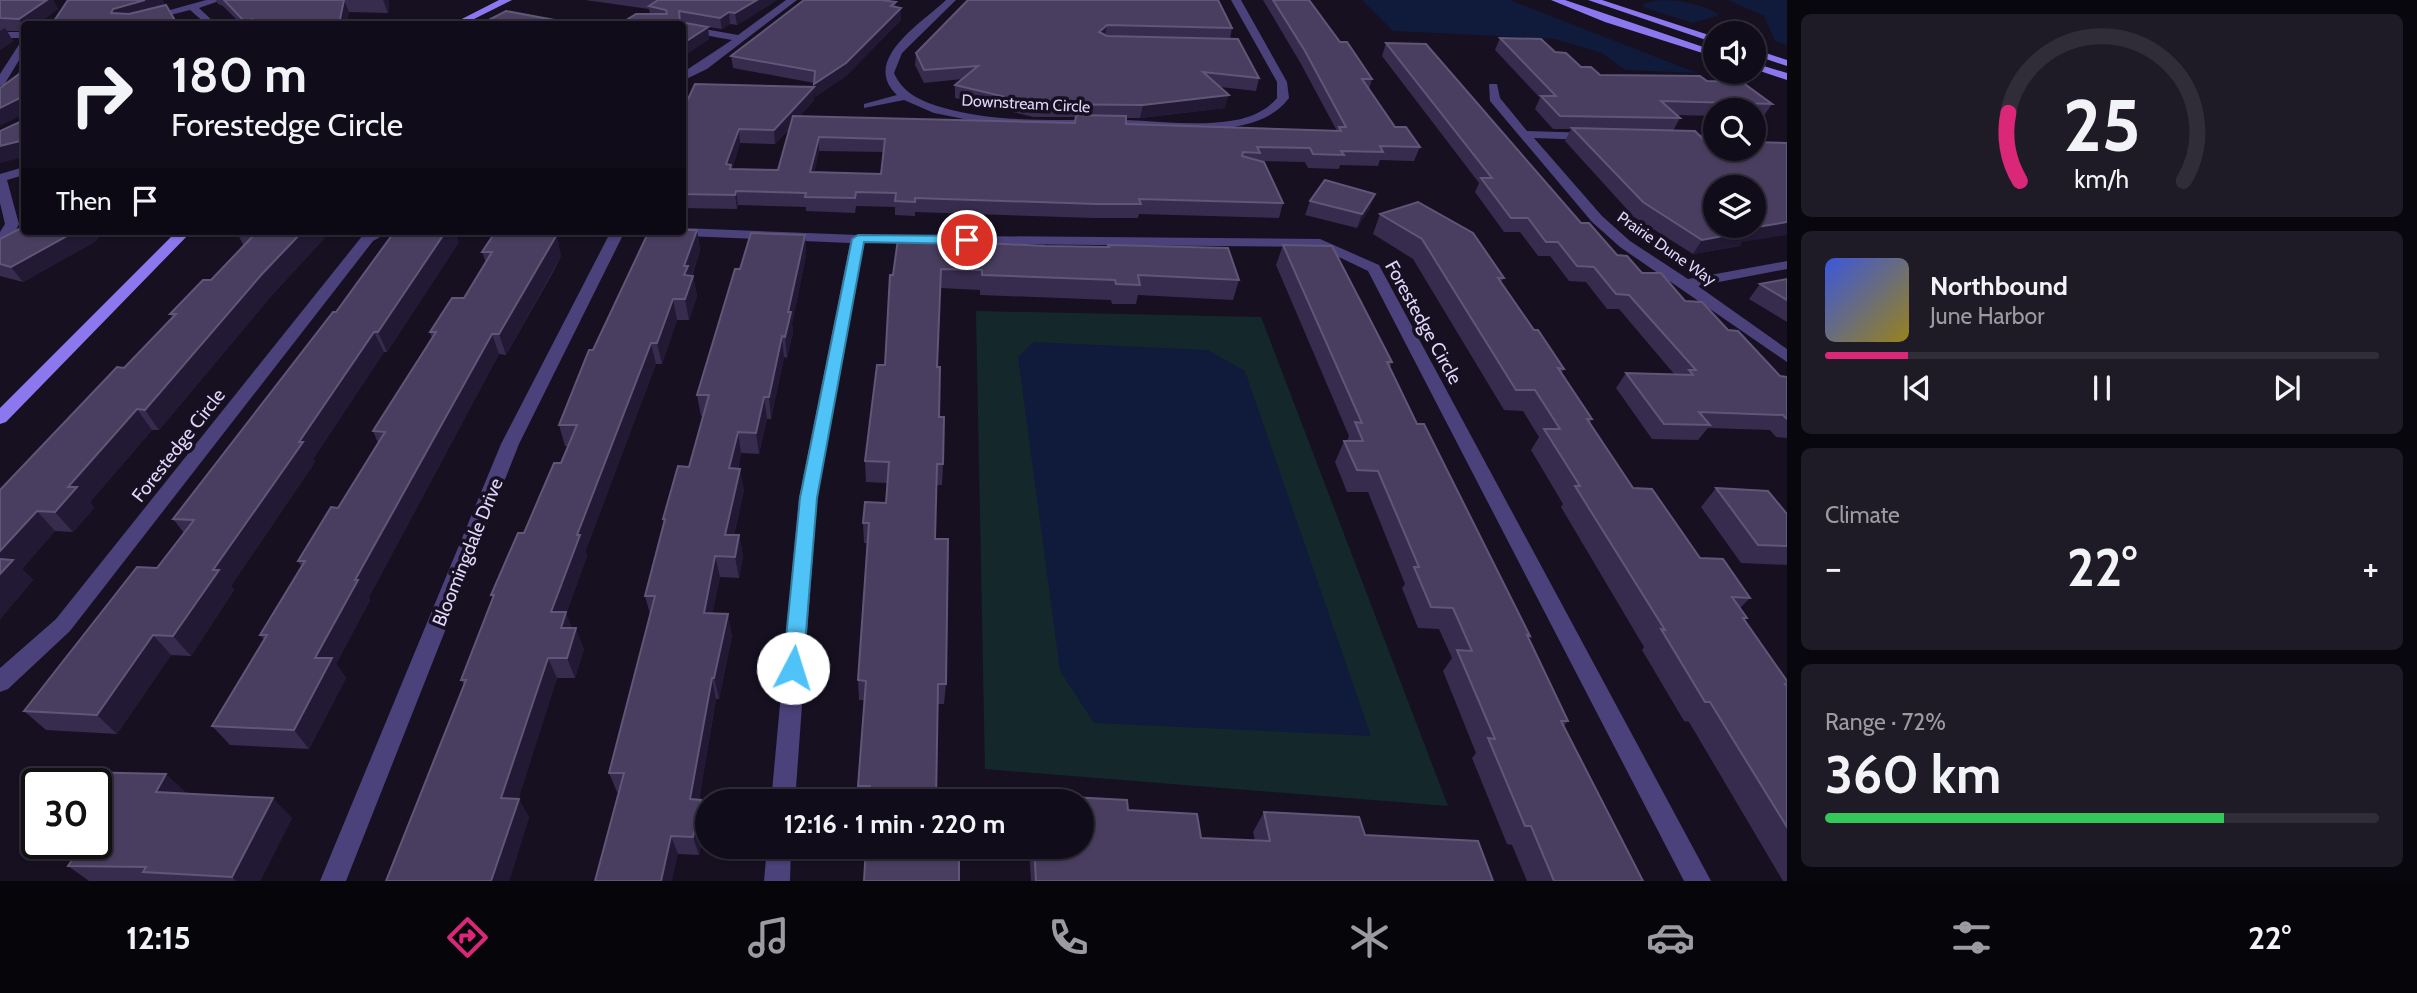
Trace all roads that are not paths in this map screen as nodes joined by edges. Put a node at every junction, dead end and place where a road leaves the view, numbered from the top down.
1 (217, 0) edge
2 (507, 0) edge
3 (792, 0) edge
4 (951, 0) edge
5 (1236, 0) edge
6 (1556, 0) edge
7 (1593, 0) edge
8 (193, 7) junction
9 (137, 21) edge
10 (208, 21) edge
11 (463, 21) edge
12 (686, 29) edge
13 (21, 34) edge
14 (0, 35) edge
15 (1703, 36) edge
16 (741, 38) junction
17 (1248, 46) dead end
18 (1261, 46) junction
19 (21, 50) edge
20 (1703, 50) edge
21 (1766, 56) edge
22 (1787, 63) edge
23 (1766, 70) edge
24 (686, 75) edge
25 (1787, 77) edge
26 (0, 83) edge
27 (1493, 86) dead end
28 (906, 96) junction
29 (868, 106) dead end
30 (1523, 134) junction
31 (1605, 136) edge
32 (1660, 137) edge
33 (1703, 139) edge
34 (21, 172) edge
35 (0, 178) edge
36 (686, 232) edge
37 (181, 235) edge
38 (375, 235) edge
39 (616, 235) edge
40 (0, 239) edge
41 (858, 239) junction
42 (1787, 265) edge
43 (1686, 284) junction
44 (1787, 357) edge
45 (0, 418) edge
46 (0, 682) edge
47 (784, 789) edge
48 (778, 859) edge
49 (333, 881) edge
50 (777, 881) edge
51 (1698, 881) edge

1 - 8 street
2 - 11 street
3 - 16 street
4 - 28 street
5 - 18 street, Downstream Circle
6 - 20 street
7 - 15 street
8 - 9 street
8 - 10 street
12 - 16 street
13 - 14 street
16 - 24 street
17 - 18 street
18 - 28 street, Downstream Circle
19 - 26 street
21 - 22 street
23 - 25 street
27 - 30 street, Prairie Dune Way
28 - 29 street
30 - 31 street
30 - 43 street, Prairie Dune Way
32 - 33 street
34 - 35 street
35 - 40 street
36 - 41 street, Forestedge Circle
37 - 45 street
38 - 46 street, Forestedge Circle
39 - 49 street, Bloomingdale Drive
41 - 47 street
41 - 51 street, Forestedge Circle
42 - 43 street
43 - 44 street, Prairie Dune Way
48 - 50 street

